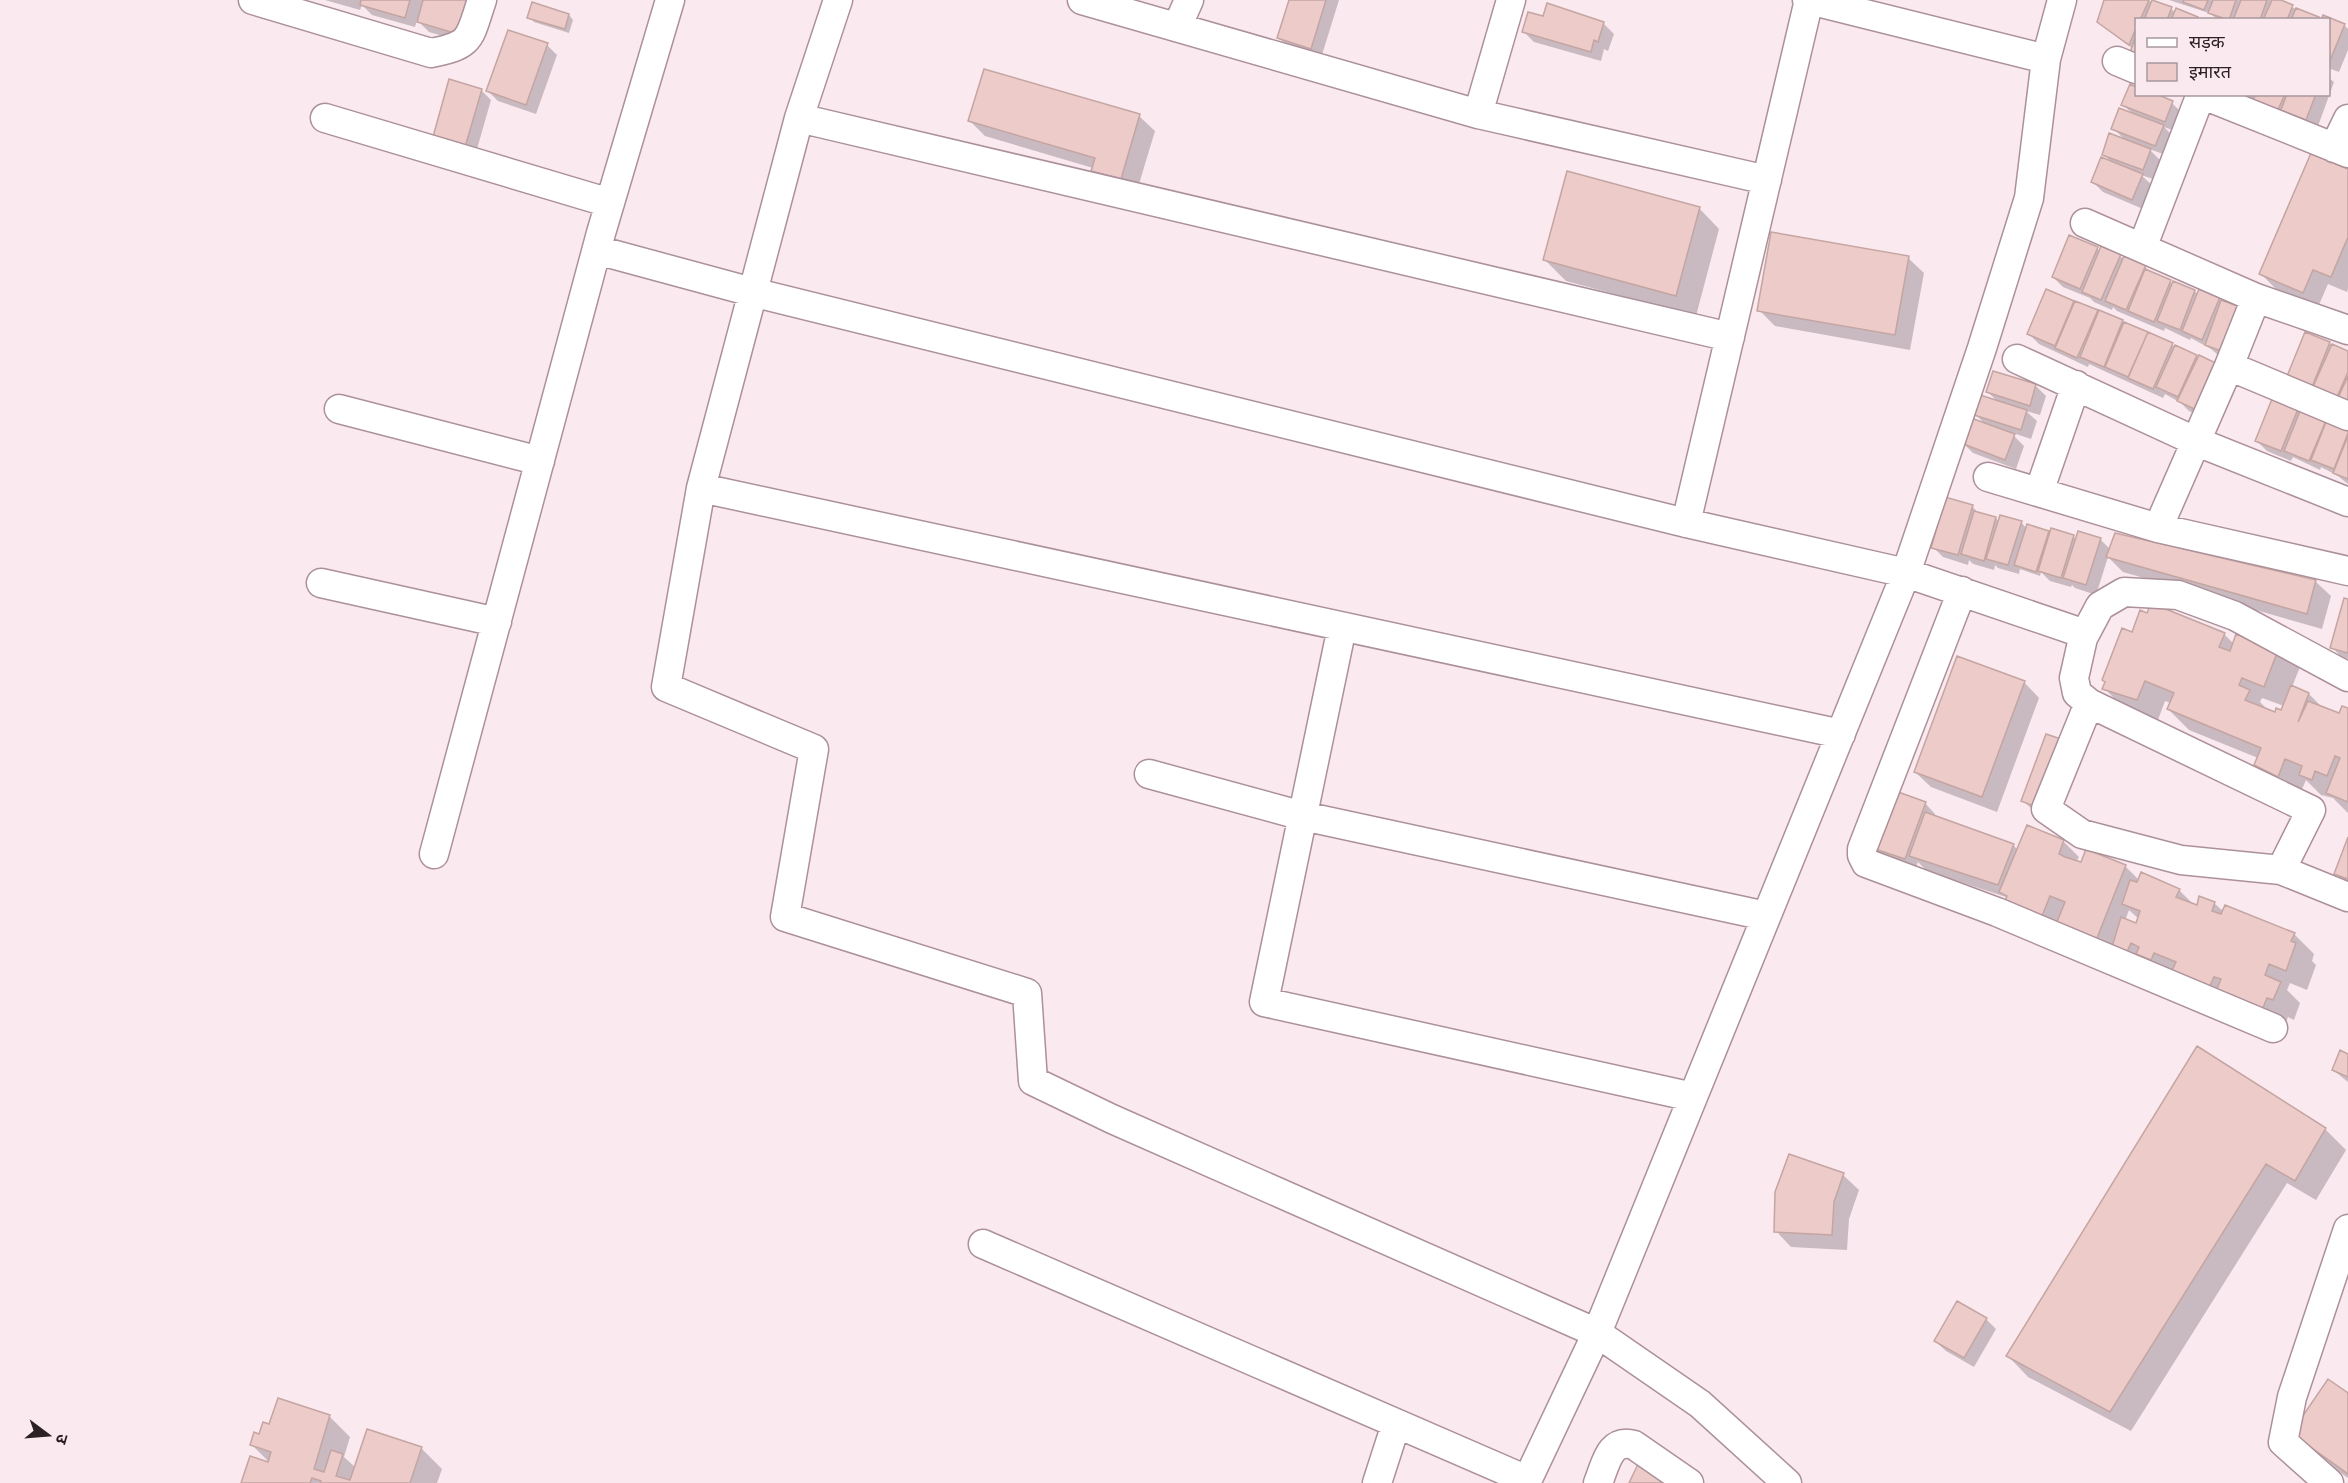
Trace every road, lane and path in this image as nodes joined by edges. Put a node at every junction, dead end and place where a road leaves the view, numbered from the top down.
1 (253, 0) edge
2 (482, 0) edge
3 (670, 0) edge
4 (838, 0) edge
5 (1083, 0) edge
6 (1189, 0) edge
7 (1512, 0) edge
8 (1808, 0) edge
9 (2062, 0) edge
10 (1176, 27) junction
11 (2046, 59) junction
12 (2200, 96) edge
13 (2206, 96) edge
14 (1478, 114) junction
15 (325, 118) dead end
16 (799, 118) junction
17 (2348, 119) edge
18 (2341, 151) edge
19 (1767, 180) junction
20 (610, 202) junction
21 (2085, 223) dead end
22 (2142, 248) junction
23 (597, 250) junction
24 (752, 292) junction
25 (2256, 298) junction
26 (2348, 330) edge
27 (1730, 337) junction
28 (2017, 359) dead end
29 (2229, 366) junction
30 (2076, 385) junction
31 (339, 409) dead end
32 (2348, 416) edge
33 (2195, 441) junction
34 (540, 460) junction
35 (1988, 477) dead end
36 (701, 488) junction
37 (2039, 492) junction
38 (2348, 501) edge
39 (1686, 523) junction
40 (2158, 528) junction
41 (2348, 571) edge
42 (1906, 573) junction
43 (321, 583) dead end
44 (1962, 591) junction
45 (497, 622) junction
46 (1342, 627) junction
47 (2085, 634) junction
48 (2348, 677) edge
49 (2089, 704) junction
50 (1841, 734) junction
51 (1149, 774) dead end
52 (1303, 816) junction
53 (434, 854) dead end
54 (2281, 870) junction
55 (2348, 897) edge
56 (1766, 916) junction
57 (2273, 1028) dead end
58 (1693, 1097) junction
59 (2348, 1229) edge
60 (983, 1244) dead end
61 (2336, 1312) edge
62 (1597, 1333) junction
63 (1396, 1424) junction
64 (1527, 1482) edge
65 (1377, 1483) edge
66 (1598, 1483) edge
67 (1689, 1483) edge
68 (1787, 1483) edge
69 (2329, 1483) edge

1 - 2 street
3 - 20 street
4 - 16 street
5 - 10 street
6 - 10 street
7 - 14 street
8 - 11 street
8 - 19 street
9 - 11 street
10 - 14 street
11 - 42 street
12 - 22 street
13 - 18 street
14 - 19 street
15 - 20 street
16 - 24 street
16 - 27 street
17 - 18 street
19 - 27 street
20 - 23 street
21 - 22 street
22 - 25 street
23 - 24 street
23 - 34 street
24 - 36 street
24 - 39 street
25 - 26 street
25 - 29 street
27 - 39 street
28 - 30 street
29 - 32 street
29 - 33 street
30 - 33 street
30 - 37 street
31 - 34 street
33 - 38 street
33 - 40 street
34 - 45 street
35 - 37 street
36 - 46 street
36 - 62 street
37 - 40 street
39 - 42 street
40 - 41 street
42 - 44 street
42 - 50 street
43 - 45 street
44 - 47 street
44 - 57 street
45 - 53 street
46 - 50 street
46 - 52 street
47 - 48 street
47 - 49 street
49 - 54 street
49 - 54 street
50 - 56 street
51 - 52 street
52 - 56 street
52 - 58 street
54 - 55 street
56 - 58 street
58 - 62 street
59 - 61 street
60 - 63 street
61 - 69 street
62 - 64 street
62 - 68 street
63 - 64 street
63 - 65 street
66 - 67 street

